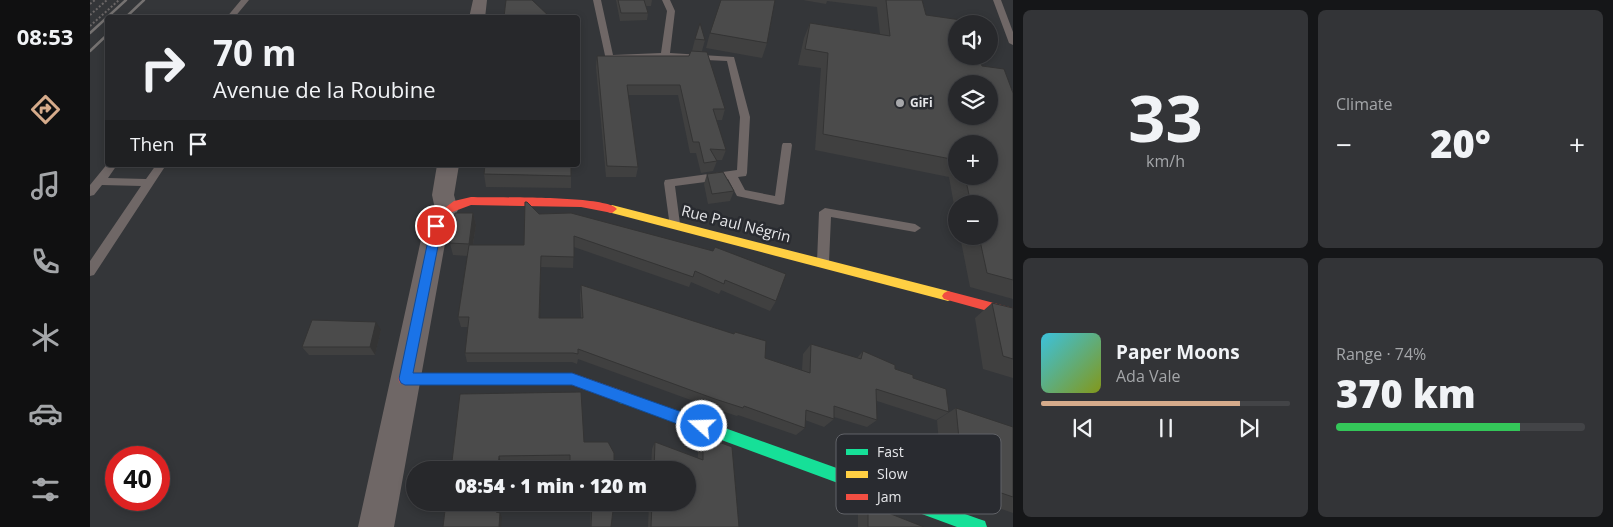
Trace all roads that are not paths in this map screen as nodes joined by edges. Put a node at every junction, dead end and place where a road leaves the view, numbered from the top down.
1 (245, 0) edge
2 (480, 0) edge
3 (597, 0) edge
4 (666, 0) edge
5 (996, 3) edge
6 (232, 15) edge
7 (478, 15) edge
8 (1013, 43) edge
9 (665, 55) junction
10 (787, 145) dead end
11 (110, 167) edge
12 (160, 167) edge
13 (448, 167) edge
14 (731, 175) junction
15 (99, 181) junction
16 (149, 183) junction
17 (90, 192) edge
18 (447, 210) junction
19 (674, 224) junction
20 (915, 228) dead end
21 (823, 262) junction
22 (90, 271) edge
23 (1013, 313) edge
24 (405, 379) junction
25 (836, 475) edge
26 (943, 514) edge
27 (376, 527) edge
28 (979, 527) edge

1 - 6 lane
2 - 7 street
3 - 9 lane
4 - 9 lane
5 - 8 lane
9 - 14 lane
10 - 14 lane
11 - 15 lane
12 - 16 lane
13 - 18 street
14 - 19 lane
15 - 16 lane
15 - 17 lane
16 - 22 lane
18 - 19 street, Rue Paul Négrin
18 - 24 street
19 - 21 street, Rue Paul Négrin
20 - 21 lane
21 - 23 street, Rue Paul Négrin
24 - 25 street
24 - 27 street
26 - 28 street

